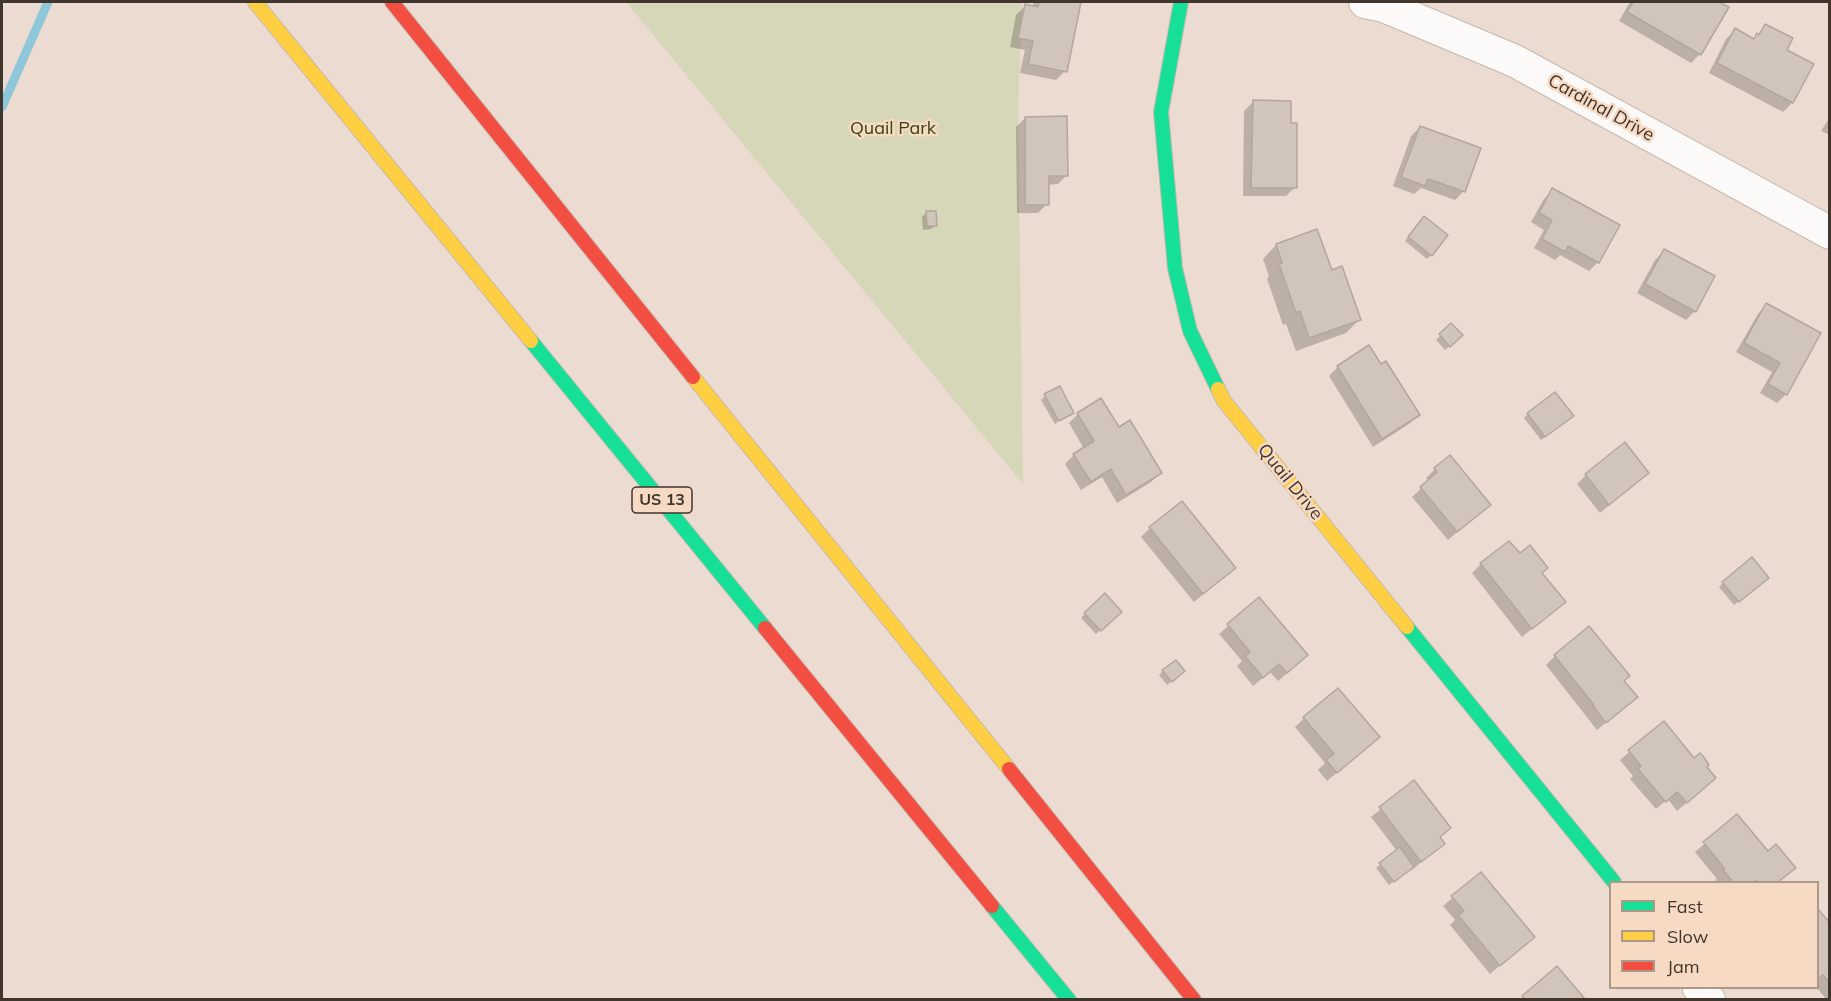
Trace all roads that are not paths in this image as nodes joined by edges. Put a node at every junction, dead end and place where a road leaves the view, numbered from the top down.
1 (255, 2) edge
2 (392, 2) edge
3 (1181, 2) edge
4 (1365, 2) edge
5 (1830, 232) edge
6 (1613, 881) edge
7 (1069, 999) edge
8 (1194, 999) edge

1 - 7 main road, US 13
2 - 8 main road
3 - 6 main road, Quail Drive
4 - 5 street, Cardinal Drive

